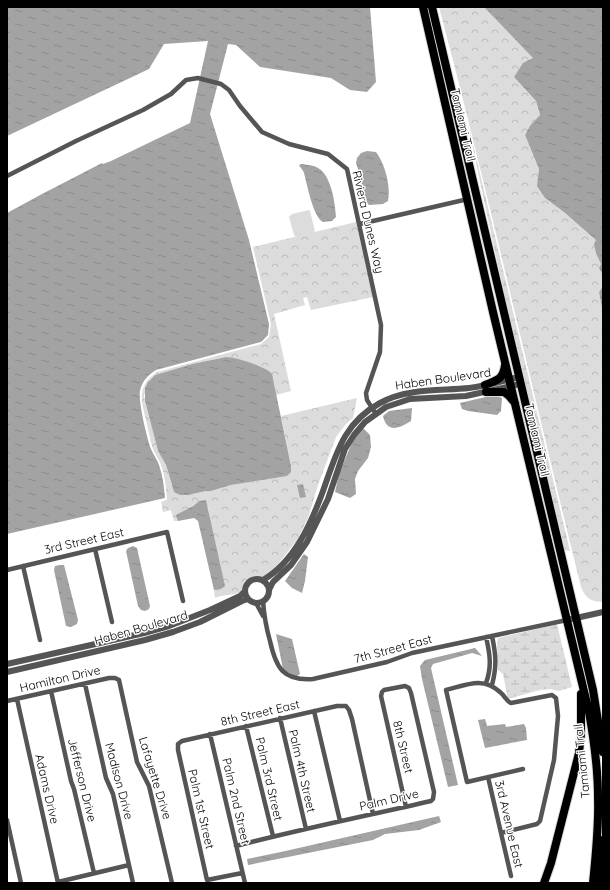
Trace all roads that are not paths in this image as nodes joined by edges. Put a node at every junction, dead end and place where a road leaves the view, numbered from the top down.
1 (423, 7) edge
2 (432, 7) edge
3 (445, 61) junction
4 (436, 63) junction
5 (7, 176) edge
6 (468, 199) junction
7 (360, 224) junction
8 (506, 360) junction
9 (520, 380) junction
10 (511, 382) junction
11 (485, 389) junction
12 (373, 407) junction
13 (517, 408) junction
14 (376, 414) junction
15 (322, 493) junction
16 (328, 499) junction
17 (95, 549) junction
18 (23, 566) junction
19 (7, 570) edge
20 (263, 580) junction
21 (269, 590) junction
22 (245, 591) junction
23 (248, 599) junction
24 (183, 601) dead end
25 (263, 601) junction
26 (256, 603) junction
27 (603, 612) edge
28 (264, 617) junction
29 (571, 619) junction
30 (112, 622) dead end
31 (489, 637) junction
32 (40, 640) dead end
33 (81, 648) junction
34 (83, 655) junction
35 (490, 655) junction
36 (496, 655) junction
37 (7, 664) edge
38 (490, 671) junction
39 (7, 672) edge
40 (495, 673) junction
41 (580, 673) junction
42 (117, 678) joint
43 (486, 683) junction
44 (85, 684) junction
45 (492, 685) junction
46 (409, 688) joint
47 (593, 690) junction
48 (51, 691) junction
49 (17, 699) junction
50 (7, 701) edge
51 (314, 711) junction
52 (280, 718) junction
53 (603, 718) edge
54 (246, 726) junction
55 (210, 734) junction
56 (180, 742) joint
57 (603, 752) edge
58 (523, 769) dead end
59 (488, 777) junction
60 (406, 807) junction
61 (374, 814) junction
62 (7, 820) edge
63 (340, 821) junction
64 (306, 829) junction
65 (501, 832) junction
66 (272, 836) junction
67 (603, 840) edge
68 (236, 846) junction
69 (551, 864) junction
70 (129, 865) junction
71 (94, 873) junction
72 (242, 873) junction
73 (511, 876) dead end
74 (58, 882) edge
75 (21, 883) edge
76 (133, 883) edge
77 (172, 883) edge
78 (244, 883) edge
79 (544, 883) edge
80 (547, 883) edge
81 (593, 883) edge
82 (599, 883) edge

1 - 4 highway, Tamiami Trail
2 - 3 highway, Tamiami Trail
3 - 4 street
3 - 9 highway, Tamiami Trail
4 - 6 highway, Tamiami Trail
5 - 7 street, Riviera Dunes Way
6 - 7 street
6 - 8 highway, Tamiami Trail
7 - 12 street, Riviera Dunes Way
8 - 10 highway, Tamiami Trail
8 - 11 highway
9 - 10 street, Haben Boulevard
9 - 29 highway, Tamiami Trail
10 - 11 street, Haben Boulevard
10 - 13 highway, Tamiami Trail
11 - 12 street, Haben Boulevard
11 - 13 highway
11 - 14 street, Haben Boulevard
12 - 14 street
12 - 15 street, Haben Boulevard
13 - 29 highway, Tamiami Trail
14 - 16 street, Haben Boulevard
15 - 16 street
15 - 20 street, Haben Boulevard
16 - 21 street, Haben Boulevard
17 - 18 street, 3rd Street East
17 - 24 street, 3rd Street East
17 - 30 street
18 - 19 street, 3rd Street East
18 - 32 street
20 - 21 street
20 - 22 street
21 - 25 street
22 - 23 street
22 - 33 street, Haben Boulevard
23 - 26 street
23 - 34 street, Haben Boulevard
25 - 26 street
25 - 28 street, 7th Street East
26 - 28 street, 7th Street East
27 - 29 street
28 - 31 street, 7th Street East
29 - 31 street, 7th Street East
29 - 41 highway, Tamiami Trail
29 - 47 highway, Tamiami Trail
31 - 35 street
31 - 36 street
33 - 34 street, Haben Boulevard
33 - 37 street, Haben Boulevard
34 - 39 street, Haben Boulevard
35 - 36 street
35 - 38 street
36 - 40 street
38 - 40 street
38 - 43 street
40 - 45 street
41 - 69 highway
41 - 81 highway, Tamiami Trail
42 - 44 street, Hamilton Drive
42 - 77 street, Lafayette Drive
43 - 45 street
43 - 59 street
44 - 48 street, Hamilton Drive
44 - 70 street, Madison Drive
45 - 65 street
46 - 60 street, Palm Drive
46 - 60 street, 8th Street
47 - 53 highway
47 - 57 highway, Tamiami Trail
48 - 49 street, Hamilton Drive
48 - 71 street, Jefferson Drive
49 - 50 street, Hamilton Drive
49 - 74 street, Adams Drive
51 - 52 street, 8th Street East
51 - 61 street, 8th Street East
51 - 63 street
52 - 54 street, 8th Street East
52 - 64 street, Palm 4th Street
54 - 55 street, 8th Street East
54 - 66 street, Palm 3rd Street
55 - 56 street, 8th Street East
55 - 68 street, Palm 2nd Street
56 - 72 street, Palm 1st Street
58 - 59 street
59 - 65 street, 3rd Avenue East
60 - 61 street, Palm Drive
61 - 63 street, Palm Drive
62 - 75 street
63 - 64 street, Palm Drive
64 - 66 street, Palm Drive
65 - 73 street, 3rd Avenue East
66 - 68 street, Palm Drive
67 - 82 highway
68 - 72 street, Palm 2nd Street
69 - 79 highway
69 - 80 highway
70 - 71 street
70 - 76 street, Madison Drive
71 - 74 street
72 - 78 street, Palm 2nd Street

